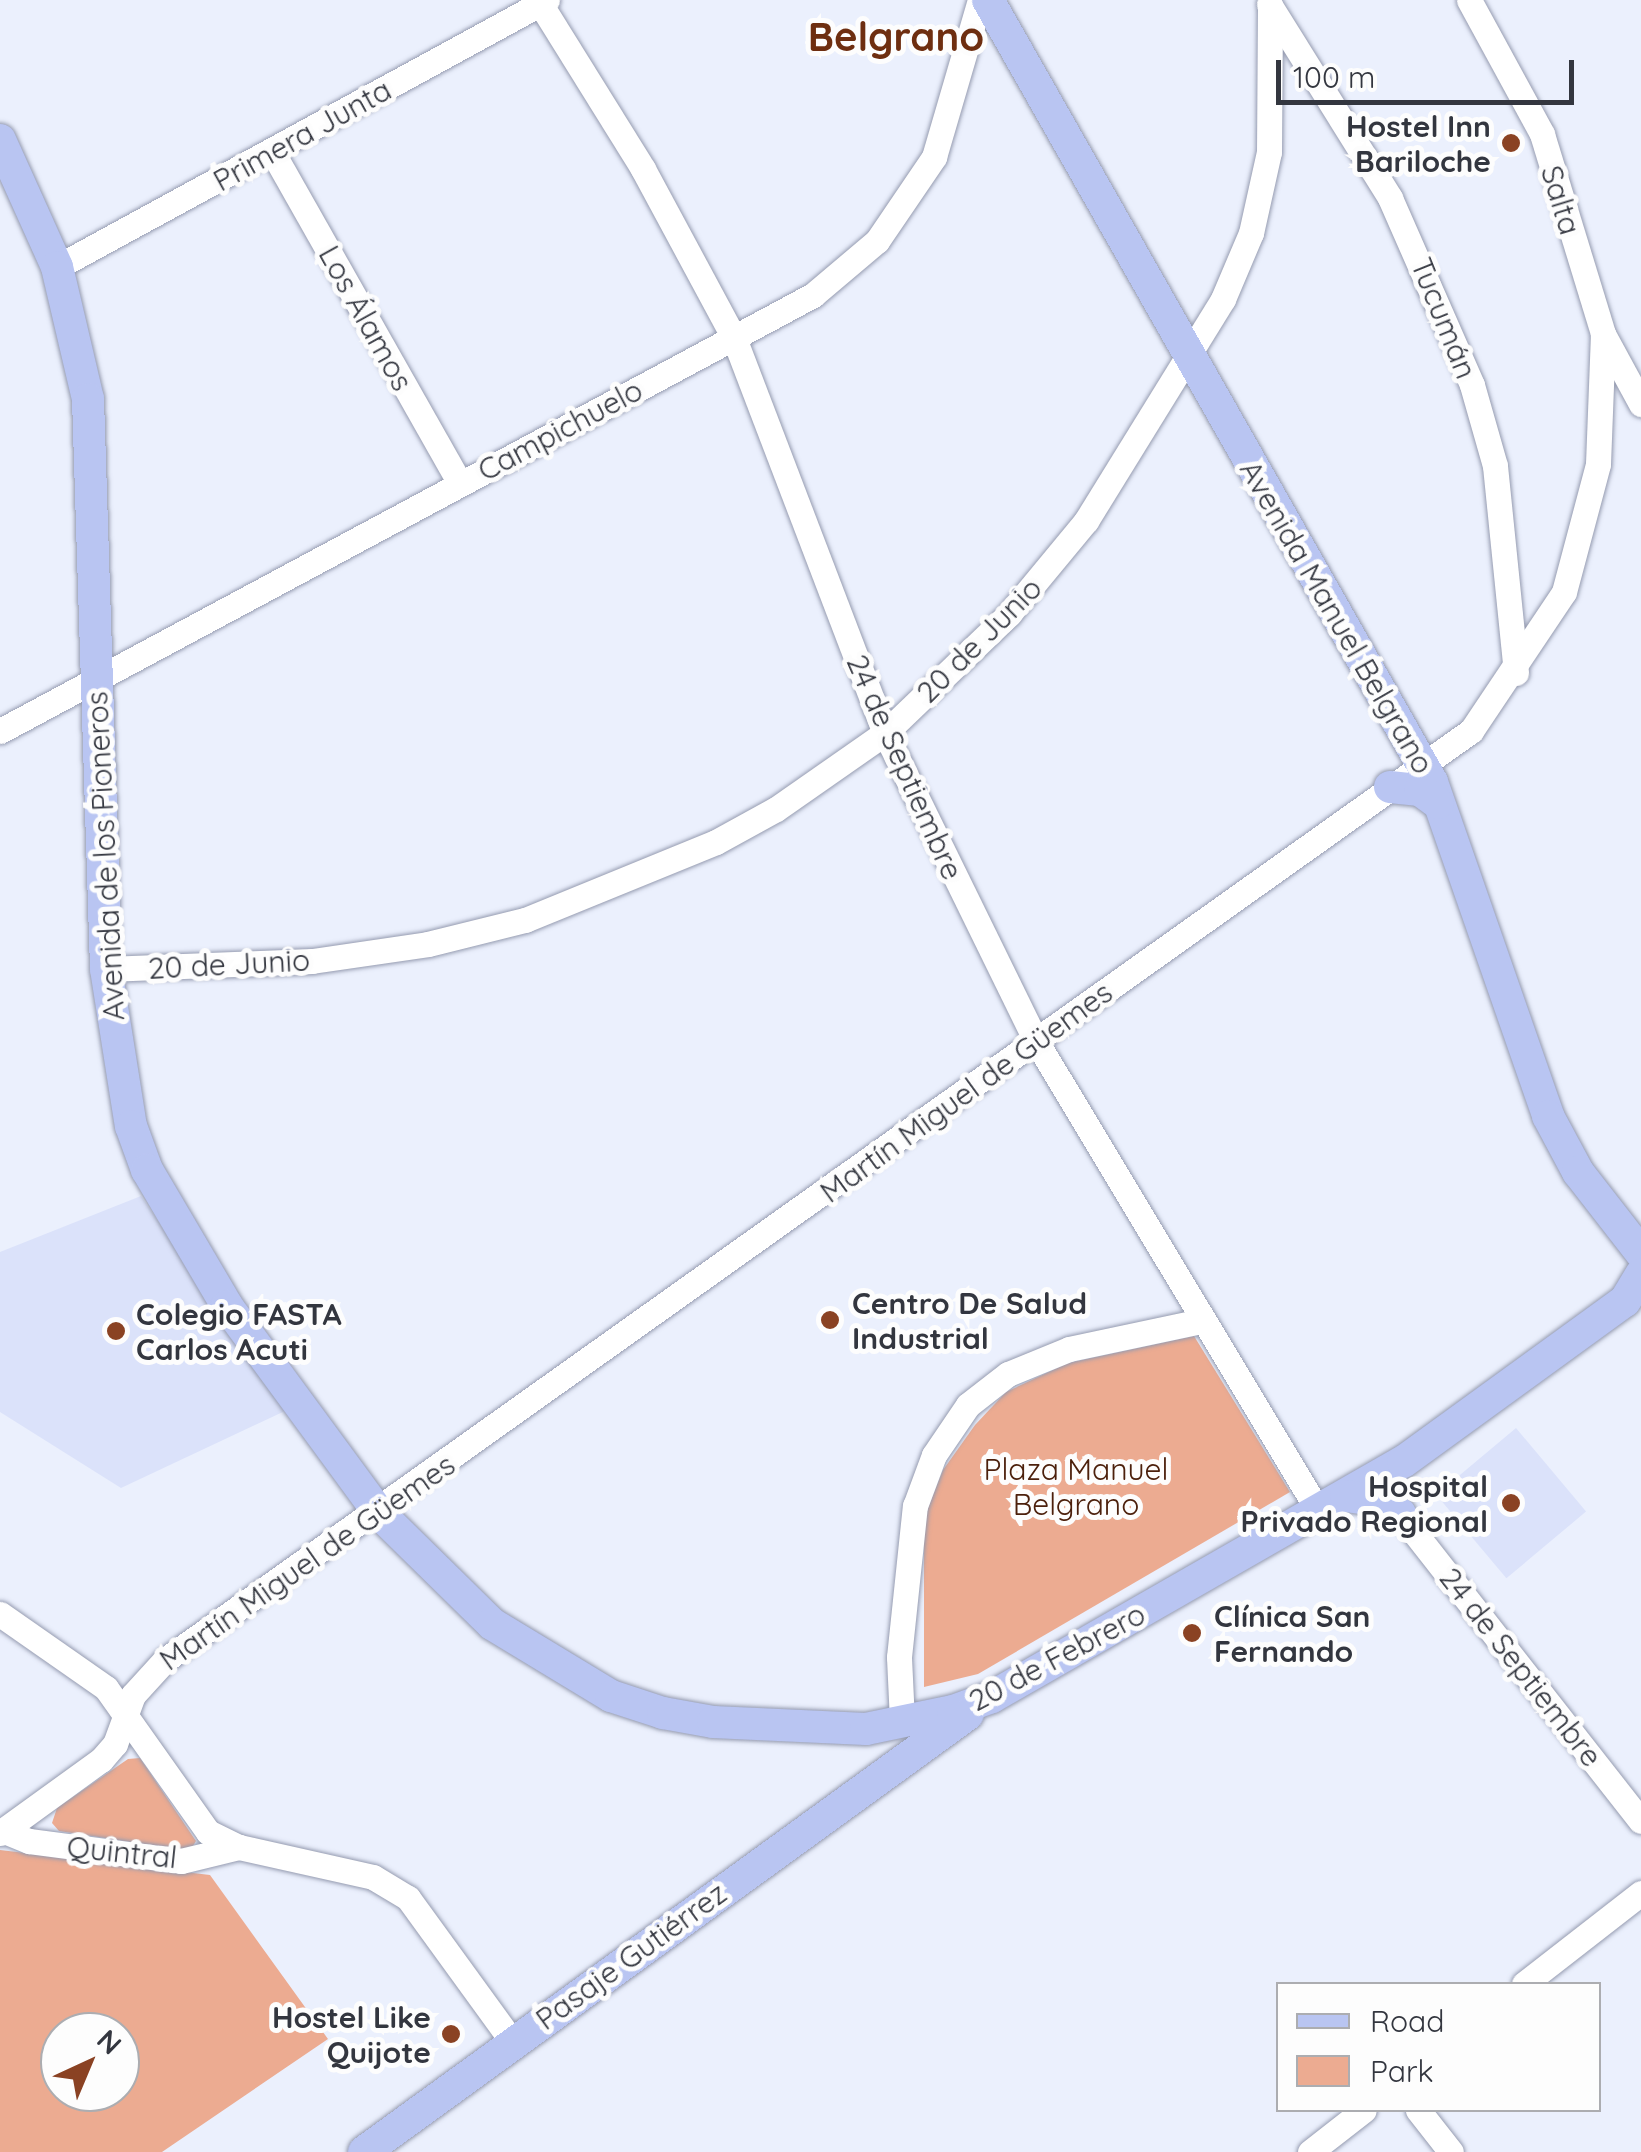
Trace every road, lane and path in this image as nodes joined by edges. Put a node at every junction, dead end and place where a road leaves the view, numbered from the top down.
1 (980, 0) edge
2 (988, 0) edge
3 (1469, 0) edge
4 (542, 1) edge
5 (1268, 2) edge
6 (0, 140) edge
7 (273, 153) junction
8 (56, 267) junction
9 (1602, 334) junction
10 (734, 338) junction
11 (1189, 356) junction
12 (1641, 404) edge
13 (460, 484) junction
14 (1516, 673) junction
15 (96, 682) junction
16 (0, 731) edge
17 (885, 733) junction
18 (1419, 765) junction
19 (1390, 786) junction
20 (1438, 803) junction
21 (106, 969) junction
22 (1036, 1041) junction
23 (1600, 1200) junction
24 (1641, 1232) edge
25 (1641, 1252) edge
26 (1636, 1291) edge
27 (1202, 1321) junction
28 (1403, 1462) junction
29 (1332, 1504) junction
30 (379, 1512) junction
31 (1400, 1514) junction
32 (0, 1614) edge
33 (992, 1697) junction
34 (126, 1716) junction
35 (902, 1721) junction
36 (900, 1762) junction
37 (1641, 1821) edge
38 (2, 1832) edge
39 (239, 1846) junction
40 (1641, 1893) edge
41 (1527, 1982) edge
42 (512, 2041) junction
43 (1361, 2112) edge
44 (1420, 2112) edge
45 (383, 2147) edge
46 (1310, 2152) edge
47 (1451, 2152) edge

1 - 10 street, Campichuelo
2 - 11 main road, Avenida Manuel Belgrano
3 - 9 street, Salta
4 - 7 street, Primera Junta
4 - 10 street, 24 de Septiembre
5 - 11 street, 20 de Junio
5 - 14 street, Tucumán
6 - 8 main road, Avenida de los Pioneros
7 - 8 street, Primera Junta
7 - 13 street, Los Álamos
8 - 15 main road, Avenida de los Pioneros
9 - 12 street, Salta
9 - 14 street, Martín Miguel de Güemes
10 - 13 street, Campichuelo
10 - 17 street, 24 de Septiembre
11 - 17 street, 20 de Junio
11 - 18 main road, Avenida Manuel Belgrano
13 - 15 street, Campichuelo
14 - 18 street, Martín Miguel de Güemes
15 - 16 street, Campichuelo
15 - 21 main road, Avenida de los Pioneros
17 - 21 street, 20 de Junio
17 - 22 street, 24 de Septiembre
18 - 19 street, Martín Miguel de Güemes
18 - 20 main road, Avenida Manuel Belgrano
19 - 20 main road
19 - 22 street, Martín Miguel de Güemes
20 - 23 main road, Avenida Manuel Belgrano
21 - 30 main road, Avenida de los Pioneros
22 - 27 street, 24 de Septiembre
22 - 30 street, Martín Miguel de Güemes
23 - 24 main road
23 - 25 main road, Avenida Manuel Belgrano
26 - 28 main road, 20 de Febrero
27 - 29 street, 24 de Septiembre
27 - 35 street
28 - 29 main road, 20 de Febrero
28 - 31 main road
29 - 31 main road
29 - 33 main road, 20 de Febrero
30 - 34 street, Martín Miguel de Güemes
30 - 35 main road, 20 de Febrero
31 - 37 street, 24 de Septiembre
32 - 34 street
33 - 35 main road, 20 de Febrero
33 - 36 main road, Pasaje Gutiérrez
34 - 38 street, Quintral
34 - 39 street
35 - 36 main road
36 - 42 main road, Pasaje Gutiérrez
38 - 39 street, Quintral
39 - 42 street
40 - 41 street
42 - 45 main road, Pasaje Gutiérrez
43 - 46 street
44 - 47 street

